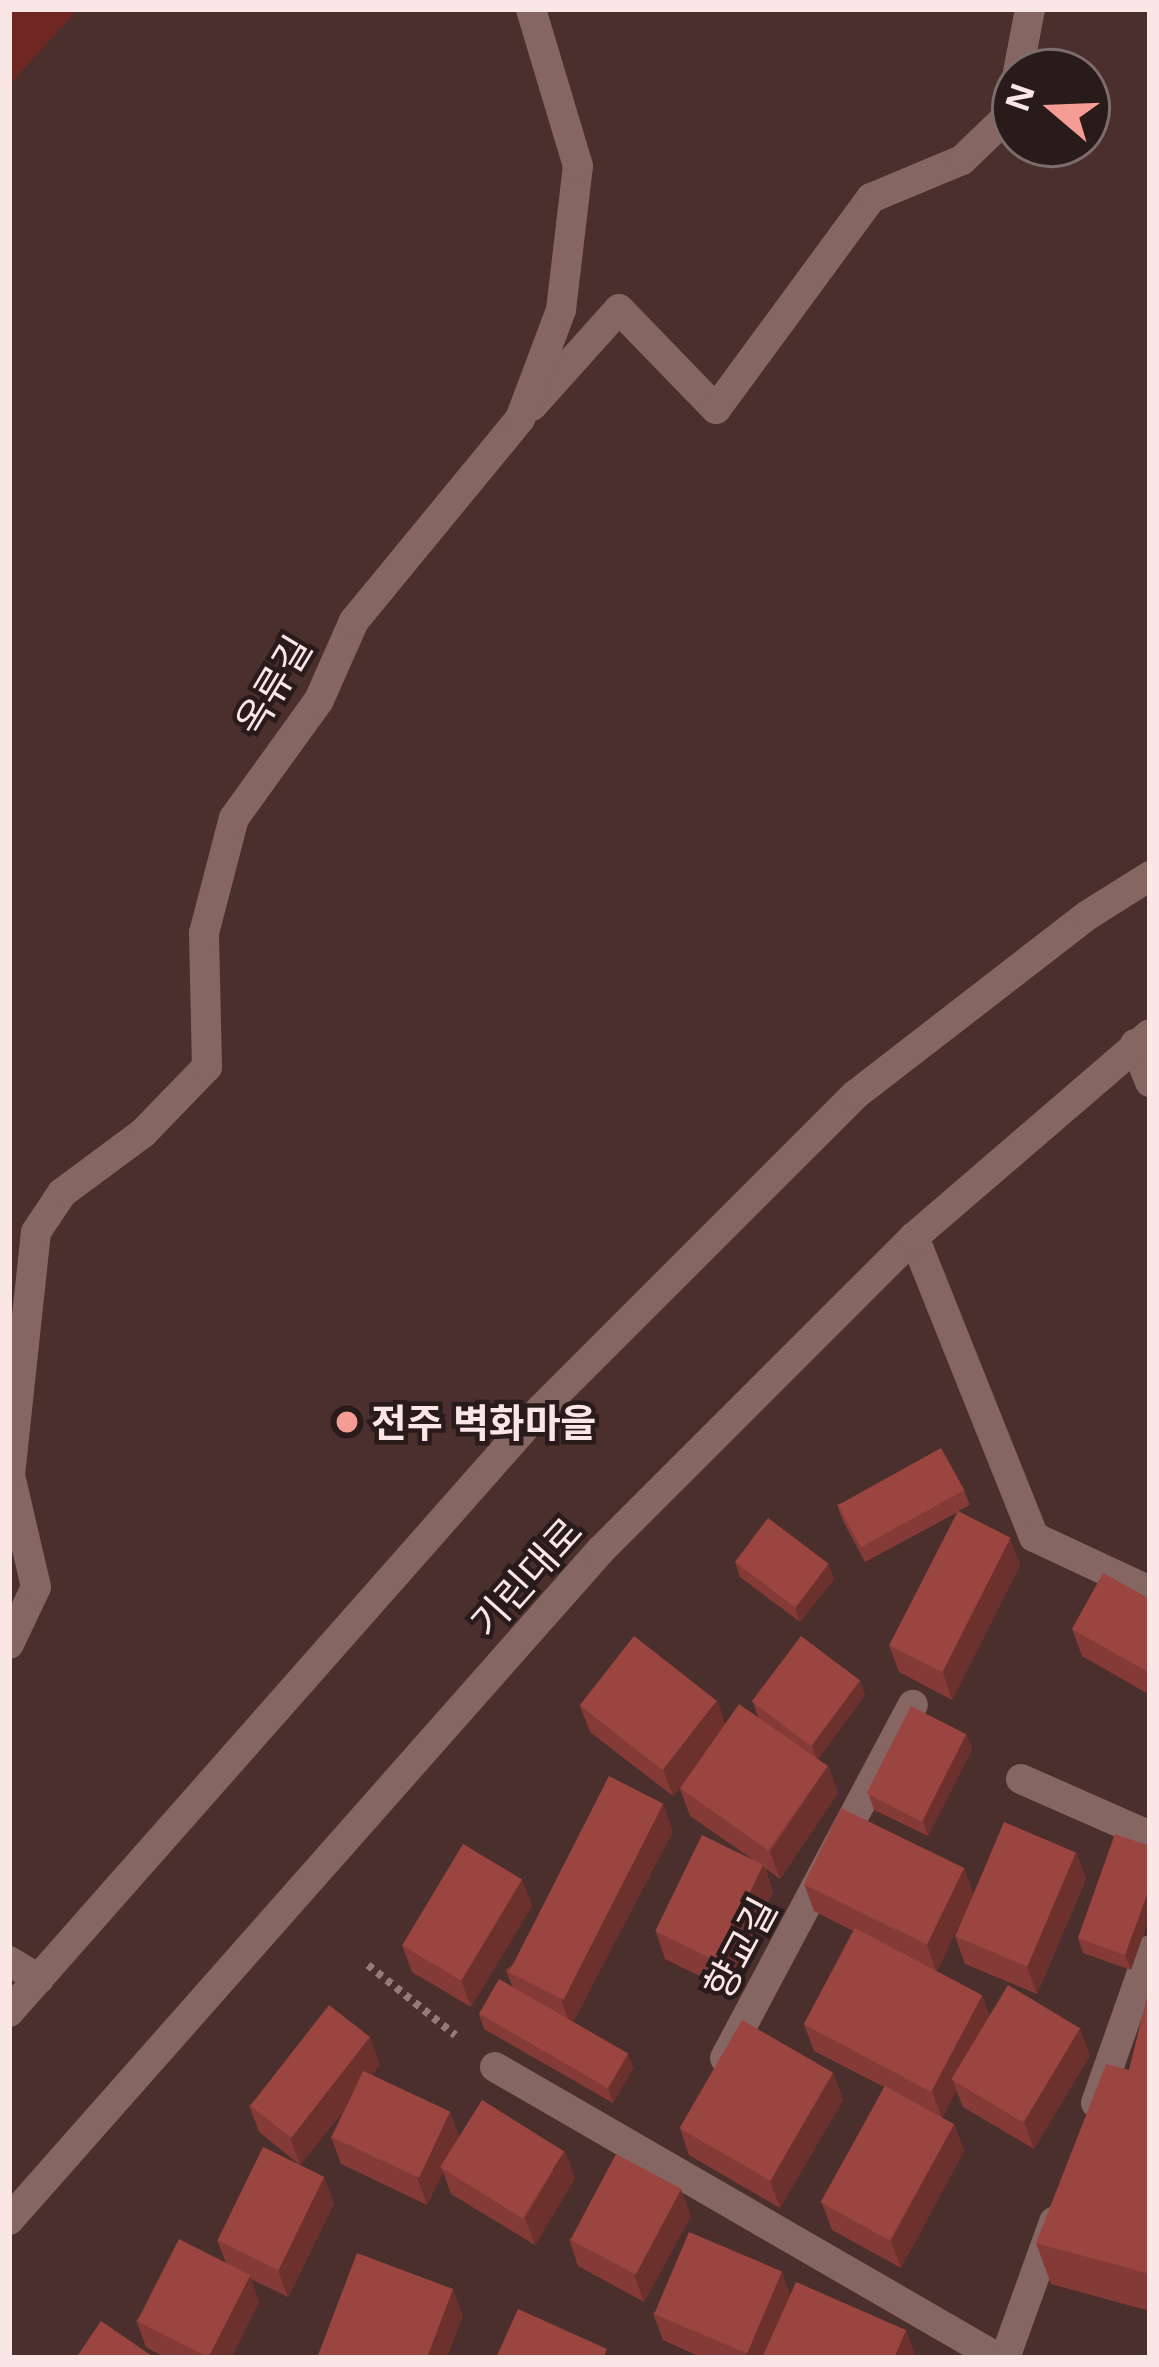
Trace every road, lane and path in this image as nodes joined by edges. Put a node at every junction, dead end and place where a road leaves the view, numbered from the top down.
1 (531, 9) edge
2 (1030, 9) edge
3 (1023, 48) edge
4 (991, 132) edge
5 (520, 419) junction
6 (1150, 875) edge
7 (1143, 1039) edge
8 (1150, 1082) edge
9 (914, 1237) junction
10 (15, 1391) edge
11 (1150, 1591) edge
12 (9, 1643) edge
13 (913, 1705) edge
14 (1021, 1779) dead end
15 (1150, 1836) edge
16 (1150, 1951) edge
17 (9, 1960) edge
18 (368, 1965) dead end
19 (39, 1978) junction
20 (9, 2012) edge
21 (495, 2067) joint
22 (713, 2080) edge
23 (1089, 2122) edge
24 (1066, 2186) edge
25 (9, 2220) edge
26 (1002, 2358) edge

1 - 5 street, 옥류길
2 - 3 street
4 - 5 street
5 - 10 street, 옥류길
6 - 19 street
7 - 8 street
7 - 9 street, 기린대로
9 - 11 street
9 - 25 street, 기린대로
10 - 12 street, 옥류길
13 - 22 street, 향교길
14 - 15 street
16 - 23 street
17 - 19 street
18 - 21 path
19 - 20 street
21 - 26 street
24 - 26 street

